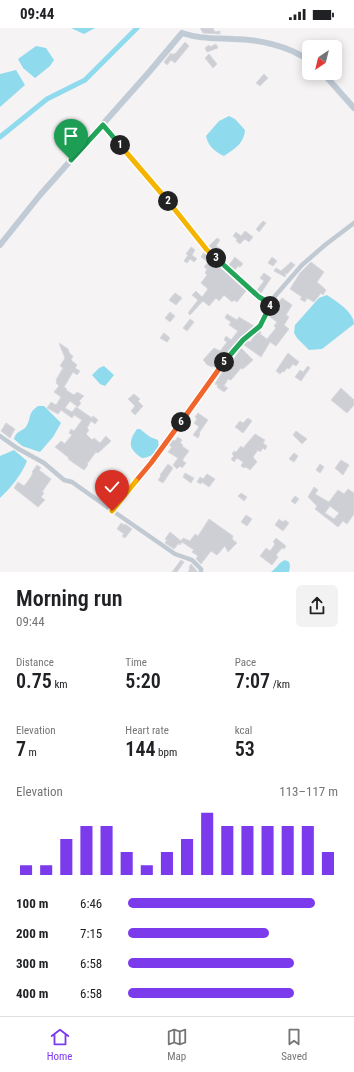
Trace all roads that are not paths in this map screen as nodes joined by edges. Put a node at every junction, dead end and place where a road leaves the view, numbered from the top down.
1 (181, 30) edge
2 (302, 56) edge
3 (329, 80) edge
4 (354, 108) edge
5 (103, 125) junction
6 (354, 222) edge
7 (0, 245) edge
8 (271, 304) junction
9 (0, 436) edge
10 (112, 511) junction
11 (202, 572) edge

1 - 2 main road
1 - 5 main road
3 - 4 main road
5 - 7 main road
5 - 8 street
6 - 8 street
8 - 10 street
9 - 10 street
10 - 11 street

